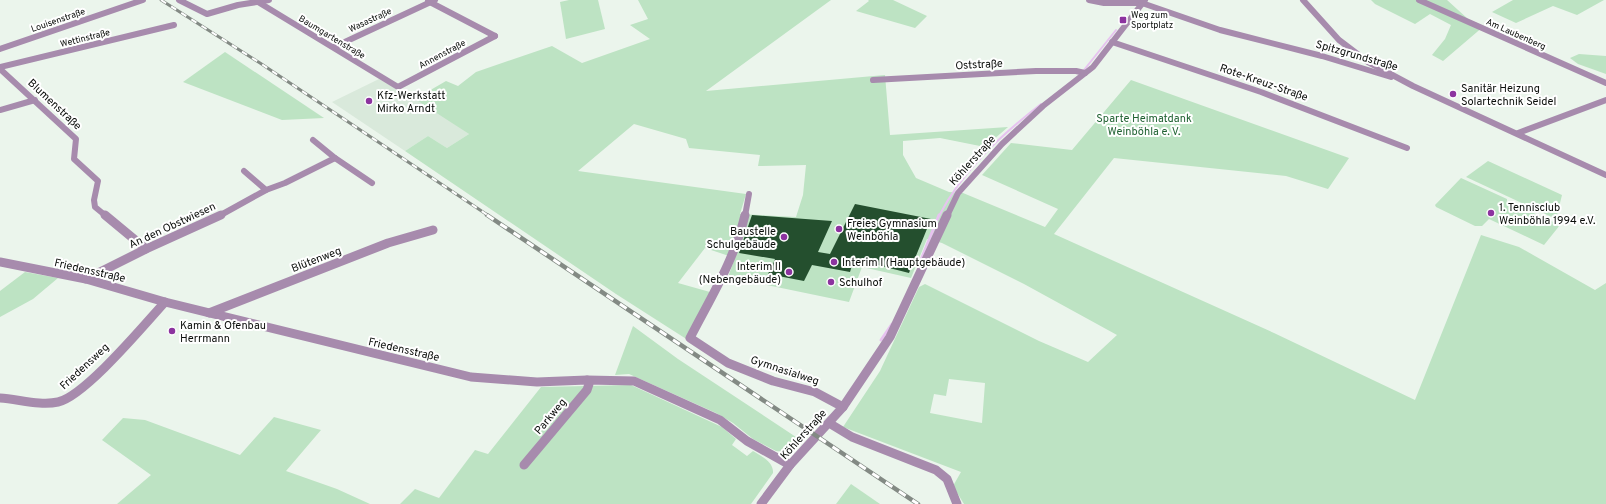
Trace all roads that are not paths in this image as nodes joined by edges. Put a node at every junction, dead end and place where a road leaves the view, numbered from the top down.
1 (143, 0) edge
2 (179, 0) edge
3 (269, 0) edge
4 (1089, 0) edge
5 (1302, 0) edge
6 (1419, 0) edge
7 (431, 1) edge
8 (1144, 1) edge
9 (258, 2) junction
10 (250, 3) junction
11 (236, 10) dead end
12 (174, 25) dead end
13 (1112, 42) junction
14 (334, 47) junction
15 (0, 49) edge
16 (0, 68) edge
17 (1085, 73) junction
18 (1396, 77) junction
19 (873, 80) dead end
20 (1606, 83) edge
21 (398, 87) joint
22 (35, 100) junction
23 (1606, 100) edge
24 (0, 110) edge
25 (1518, 133) junction
26 (313, 140) dead end
27 (1407, 148) dead end
28 (335, 158) junction
29 (244, 171) dead end
30 (1606, 175) edge
31 (372, 183) dead end
32 (266, 190) junction
33 (749, 194) dead end
34 (433, 230) dead end
35 (146, 248) junction
36 (0, 262) edge
37 (86, 280) junction
38 (165, 302) junction
39 (209, 313) junction
40 (588, 380) junction
41 (0, 398) edge
42 (842, 407) junction
43 (829, 423) junction
44 (524, 465) dead end
45 (790, 465) junction
46 (761, 504) edge
47 (957, 504) edge

1 - 15 street, Louisenstraße
2 - 10 street
3 - 9 street
4 - 8 street, Spitzgrundstraße
5 - 18 street
6 - 20 street, Am Laubenberg
7 - 14 street, Wasastraße
7 - 21 street, Annenstraße
8 - 13 street, Köhlerstraße
8 - 18 street, Spitzgrundstraße
9 - 10 street
9 - 14 street, Baumgartenstraße
10 - 11 street
12 - 16 street, Wettinstraße
13 - 17 street, Köhlerstraße
13 - 27 street, Rote-Kreuz-Straße
14 - 21 street, Baumgartenstraße
16 - 22 street, Blumenstraße
17 - 19 street, Oststraße
17 - 42 street, Köhlerstraße
18 - 25 street, Spitzgrundstraße
22 - 24 street
22 - 35 street, Blumenstraße
23 - 25 street
25 - 30 street, Spitzgrundstraße
26 - 28 street
28 - 31 street
28 - 32 street, An den Obstwiesen
29 - 32 street
32 - 35 street, An den Obstwiesen
33 - 42 street, Gymnasialweg
34 - 39 street, Blütenweg
35 - 37 street, An den Obstwiesen
36 - 37 street, Friedensstraße
37 - 38 street, Friedensstraße
38 - 39 street, Friedensstraße
38 - 41 street, Friedensweg
39 - 40 street, Friedensstraße
40 - 44 street, Parkweg
40 - 45 street, Friedensstraße
42 - 43 street, Köhlerstraße
43 - 45 street, Köhlerstraße
43 - 47 street
45 - 46 street, Köhlerstraße

